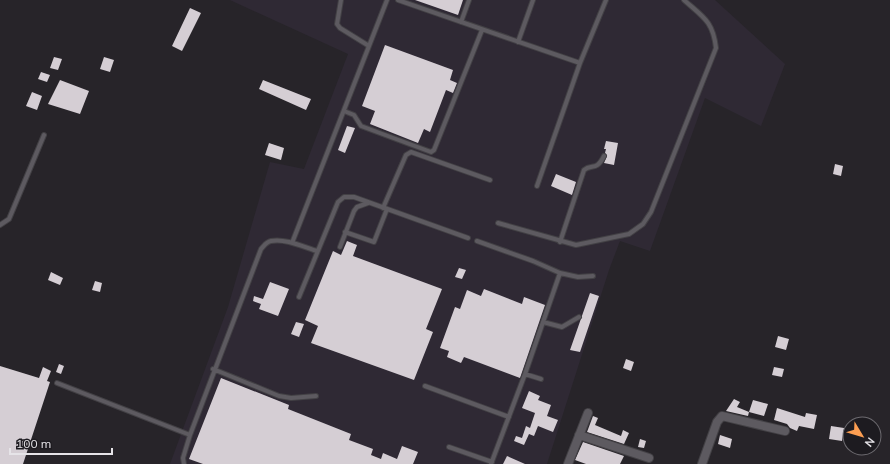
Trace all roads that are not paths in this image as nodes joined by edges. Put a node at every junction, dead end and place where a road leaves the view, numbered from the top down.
1 (341, 0) edge
2 (387, 0) edge
3 (398, 0) edge
4 (469, 0) edge
5 (533, 0) edge
6 (606, 0) edge
7 (684, 0) edge
8 (461, 22) junction
9 (482, 30) junction
10 (518, 42) junction
11 (369, 46) junction
12 (580, 63) junction
13 (344, 111) junction
14 (44, 135) dead end
15 (604, 156) dead end
16 (490, 180) dead end
17 (537, 186) dead end
18 (368, 202) junction
19 (385, 208) junction
20 (498, 222) dead end
21 (0, 225) edge
22 (345, 232) junction
23 (468, 238) dead end
24 (477, 241) dead end
25 (560, 242) junction
26 (292, 243) junction
27 (340, 247) dead end
28 (317, 251) junction
29 (560, 273) junction
30 (593, 276) dead end
31 (299, 297) dead end
32 (579, 317) dead end
33 (543, 322) junction
34 (214, 369) junction
35 (525, 374) junction
36 (541, 379) dead end
37 (57, 383) dead end
38 (425, 386) dead end
39 (316, 396) dead end
40 (588, 413) dead end
41 (509, 417) junction
42 (785, 432) dead end
43 (579, 434) junction
44 (190, 435) junction
45 (449, 447) dead end
46 (649, 458) dead end
47 (492, 463) edge
48 (184, 464) edge
49 (568, 464) edge
50 (702, 464) edge

1 - 11 lane
2 - 11 lane
3 - 8 lane
4 - 8 lane
5 - 10 lane
6 - 12 lane
7 - 25 lane
8 - 9 lane
9 - 10 lane
9 - 13 lane
10 - 12 lane
11 - 13 lane
12 - 17 lane
13 - 26 lane
14 - 21 lane
15 - 25 lane
16 - 19 lane
18 - 19 lane
18 - 22 lane
18 - 28 lane
19 - 22 lane
19 - 23 lane
20 - 25 lane
22 - 27 lane
24 - 29 lane
26 - 28 lane
26 - 34 lane
28 - 31 lane
29 - 30 lane
29 - 33 lane
32 - 33 lane
33 - 35 lane
34 - 39 lane
34 - 44 lane
35 - 36 lane
35 - 41 lane
37 - 44 lane
38 - 41 lane
40 - 43 street
41 - 47 lane
42 - 50 street
43 - 46 street
43 - 49 street
44 - 48 lane
45 - 47 lane

